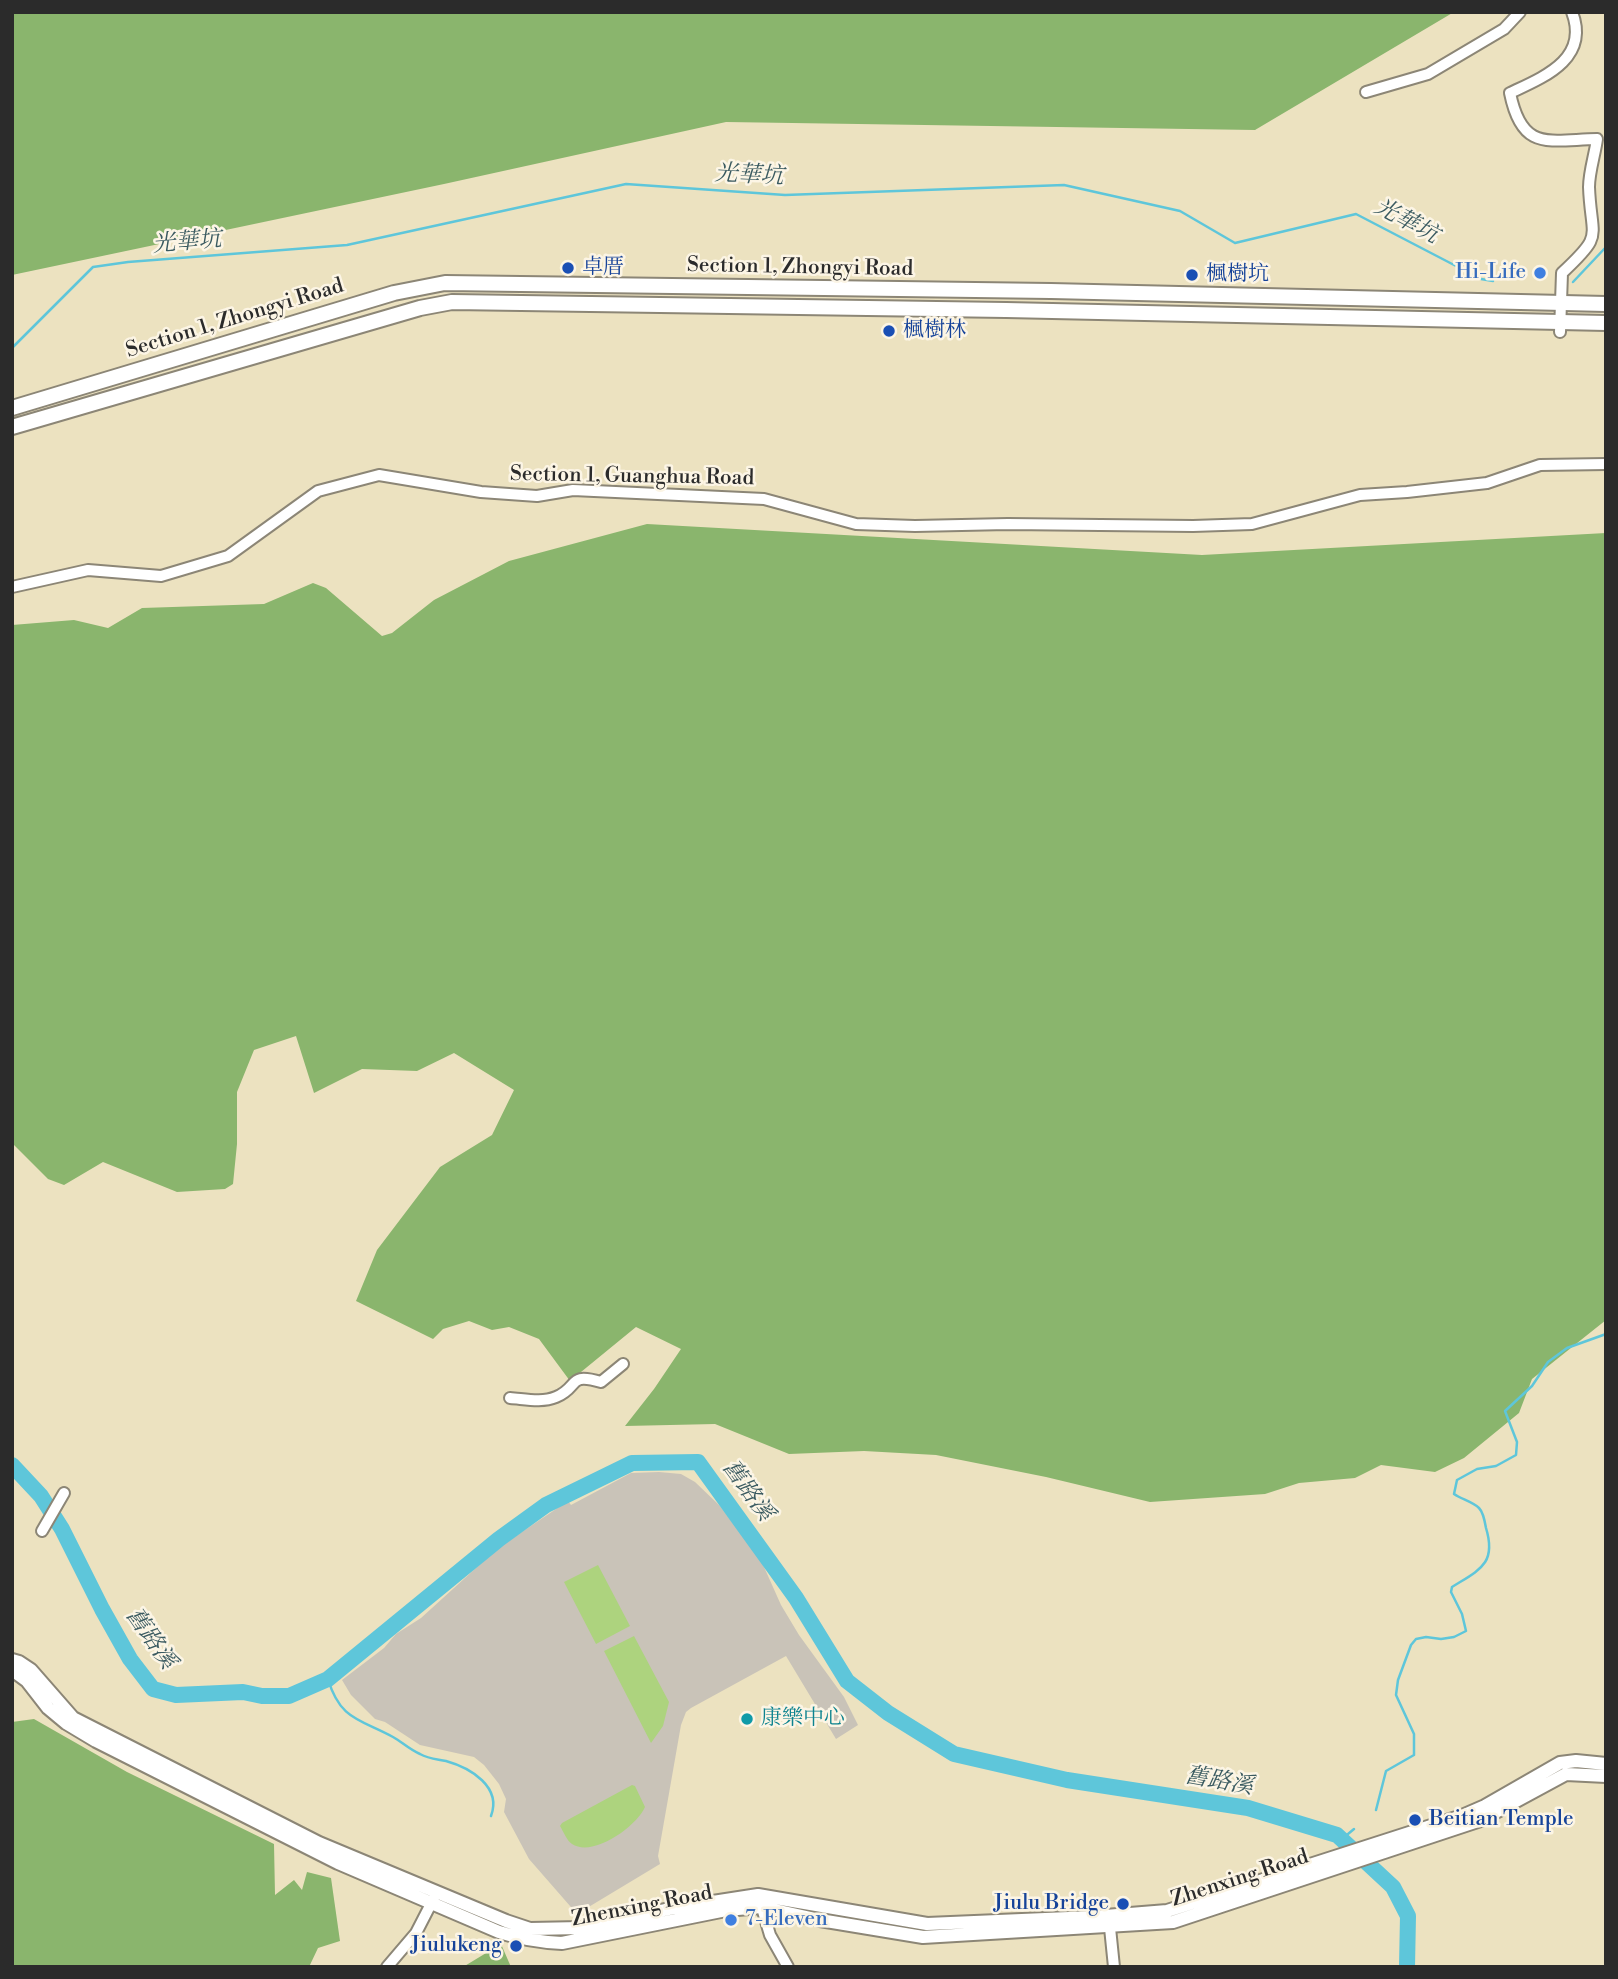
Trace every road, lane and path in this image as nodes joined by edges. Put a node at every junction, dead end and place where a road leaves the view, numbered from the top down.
1 (1520, 12) edge
2 (1572, 12) edge
3 (1366, 92) dead end
4 (1602, 139) edge
5 (915, 286) junction
6 (1251, 291) junction
7 (1560, 302) junction
8 (1606, 304) edge
9 (915, 313) junction
10 (1250, 320) junction
11 (1606, 323) edge
12 (1560, 328) junction
13 (238, 335) junction
14 (246, 363) junction
15 (12, 408) edge
16 (12, 427) edge
17 (1606, 464) edge
18 (12, 587) edge
19 (623, 1364) dead end
20 (510, 1398) dead end
21 (64, 1493) dead end
22 (42, 1531) dead end
23 (12, 1660) edge
24 (12, 1670) edge
25 (1606, 1764) edge
26 (1606, 1776) edge
27 (1372, 1850) junction
28 (435, 1897) junction
29 (760, 1901) junction
30 (1109, 1921) junction
31 (387, 1967) edge
32 (788, 1967) edge
33 (1114, 1967) edge

1 - 3 street
2 - 4 street
4 - 7 street
5 - 6 main road, Section 1, Zhongyi Road
5 - 9 main road
5 - 13 main road, Section 1, Zhongyi Road
6 - 7 main road, Section 1, Zhongyi Road
6 - 10 main road
7 - 8 main road, Section 1, Zhongyi Road
7 - 12 street
9 - 10 main road, Section 1, Zhongyi Road
9 - 14 main road, Section 1, Zhongyi Road
10 - 12 main road, Section 1, Zhongyi Road
11 - 12 main road, Section 1, Zhongyi Road
13 - 14 main road
13 - 15 main road, Section 1, Zhongyi Road
14 - 16 main road, Section 1, Zhongyi Road
17 - 18 street, Section 1, Guanghua Road
19 - 20 street
21 - 22 street
23 - 28 street, Zhenxing Road
24 - 28 street, Zhenxing Road
25 - 27 street
26 - 27 street
27 - 30 street, Zhenxing Road
27 - 30 street, Zhenxing Road
28 - 29 street, Zhenxing Road
28 - 31 street
29 - 30 street, Zhenxing Road
29 - 32 street
30 - 33 street

